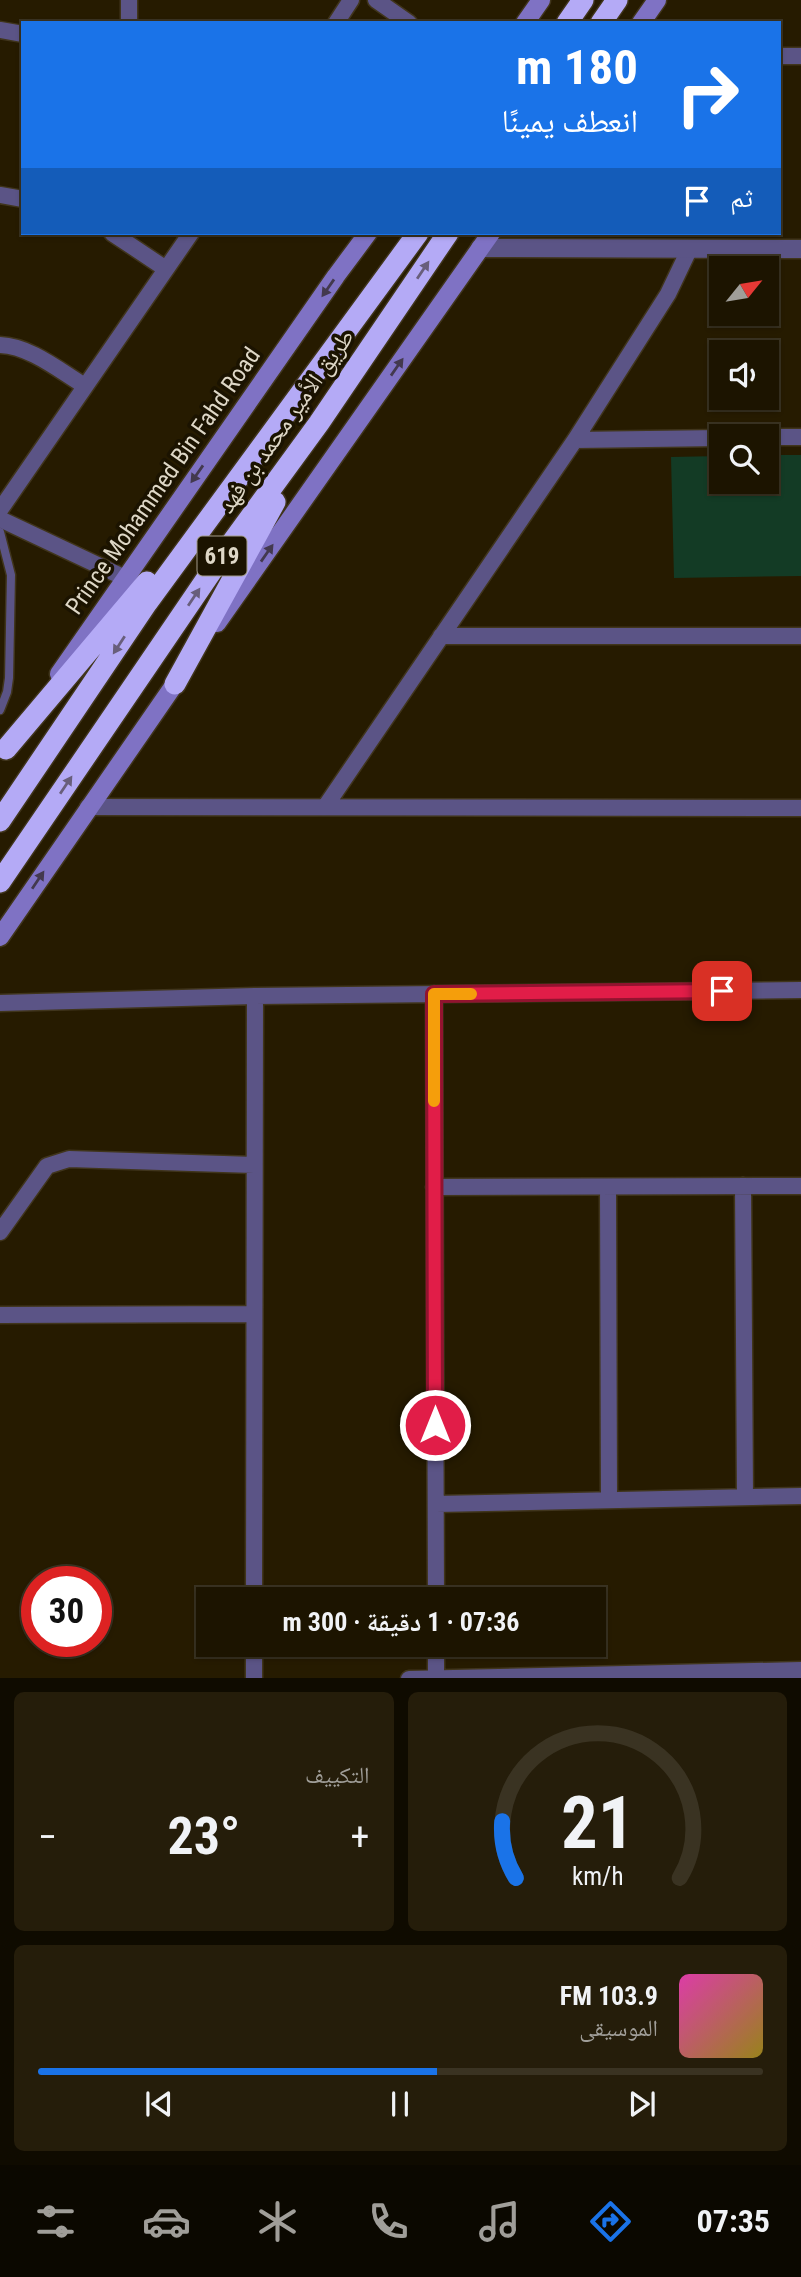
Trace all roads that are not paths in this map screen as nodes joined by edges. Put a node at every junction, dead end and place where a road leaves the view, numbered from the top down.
1 (129, 0) edge
2 (352, 0) edge
3 (376, 0) edge
4 (541, 0) edge
5 (583, 0) edge
6 (617, 0) edge
7 (657, 0) edge
8 (129, 21) edge
9 (337, 21) edge
10 (406, 21) edge
11 (526, 21) edge
12 (568, 21) edge
13 (602, 21) edge
14 (642, 21) edge
15 (0, 30) edge
16 (21, 34) edge
17 (781, 56) edge
18 (801, 56) edge
19 (0, 195) edge
20 (21, 199) edge
21 (115, 235) edge
22 (190, 235) edge
23 (367, 235) edge
24 (417, 235) edge
25 (447, 235) edge
26 (490, 235) edge
27 (480, 248) junction
28 (801, 249) edge
29 (689, 250) junction
30 (166, 269) junction
31 (0, 345) edge
32 (85, 386) junction
33 (319, 423) junction
34 (276, 427) junction
35 (801, 436) edge
36 (779, 437) edge
37 (709, 438) edge
38 (575, 440) junction
39 (0, 510) edge
40 (0, 519) edge
41 (0, 532) edge
42 (125, 578) junction
43 (441, 636) junction
44 (801, 636) edge
45 (175, 684) junction
46 (0, 710) edge
47 (3, 754) edge
48 (88, 807) junction
49 (325, 807) junction
50 (801, 808) edge
51 (0, 821) edge
52 (0, 882) edge
53 (0, 937) edge
54 (801, 990) edge
55 (434, 994) junction
56 (254, 996) junction
57 (0, 1003) edge
58 (254, 1165) junction
59 (743, 1186) junction
60 (801, 1186) edge
61 (435, 1187) junction
62 (608, 1187) junction
63 (0, 1232) edge
64 (254, 1314) junction
65 (0, 1315) edge
66 (801, 1496) edge
67 (745, 1497) junction
68 (609, 1500) junction
69 (436, 1504) junction
70 (254, 1587) edge
71 (436, 1587) edge
72 (254, 1657) edge
73 (436, 1657) edge
74 (801, 1670) edge
75 (436, 1677) edge
76 (254, 1678) edge
77 (409, 1678) edge

1 - 8 street
2 - 9 street
3 - 10 street
4 - 11 main road
5 - 12 highway
6 - 13 highway
7 - 14 main road
15 - 16 street
17 - 18 street
19 - 20 street
21 - 30 street
22 - 30 street
23 -> 42 main road, Prince Mohammed Bin Fahd Road
24 - 34 highway, طريق الأمير محمد بن فهد / 619
33 -> 25 highway, طريق الأمير محمد بن فهد / 619
26 - 27 main road
27 - 29 street
45 -> 27 main road
28 - 29 street
29 - 38 street
30 - 32 street
31 - 32 street
32 - 39 street
33 - 45 highway
52 -> 33 highway, طريق الأمير محمد بن فهد / 619
34 - 47 highway
34 -> 51 highway, طريق الأمير محمد بن فهد / 619
35 - 36 street
37 - 38 street
38 - 43 street
40 - 42 street
41 - 46 lane
42 - 47 main road, Prince Mohammed Bin Fahd Road
43 - 44 street
43 - 49 street
45 - 48 main road
48 - 49 street
53 -> 48 main road
49 - 50 street
54 - 55 street
55 - 56 street
55 - 61 street
56 - 57 street
56 - 58 street
58 - 63 street
58 - 64 street
59 - 60 street
59 - 62 street
59 - 67 street
61 - 62 street
61 - 69 street
62 - 68 street
64 - 65 street
64 - 70 street
66 - 67 street
67 - 68 street
68 - 69 street
69 - 71 street
72 - 76 street
73 - 75 street
74 - 75 street
75 - 77 street

